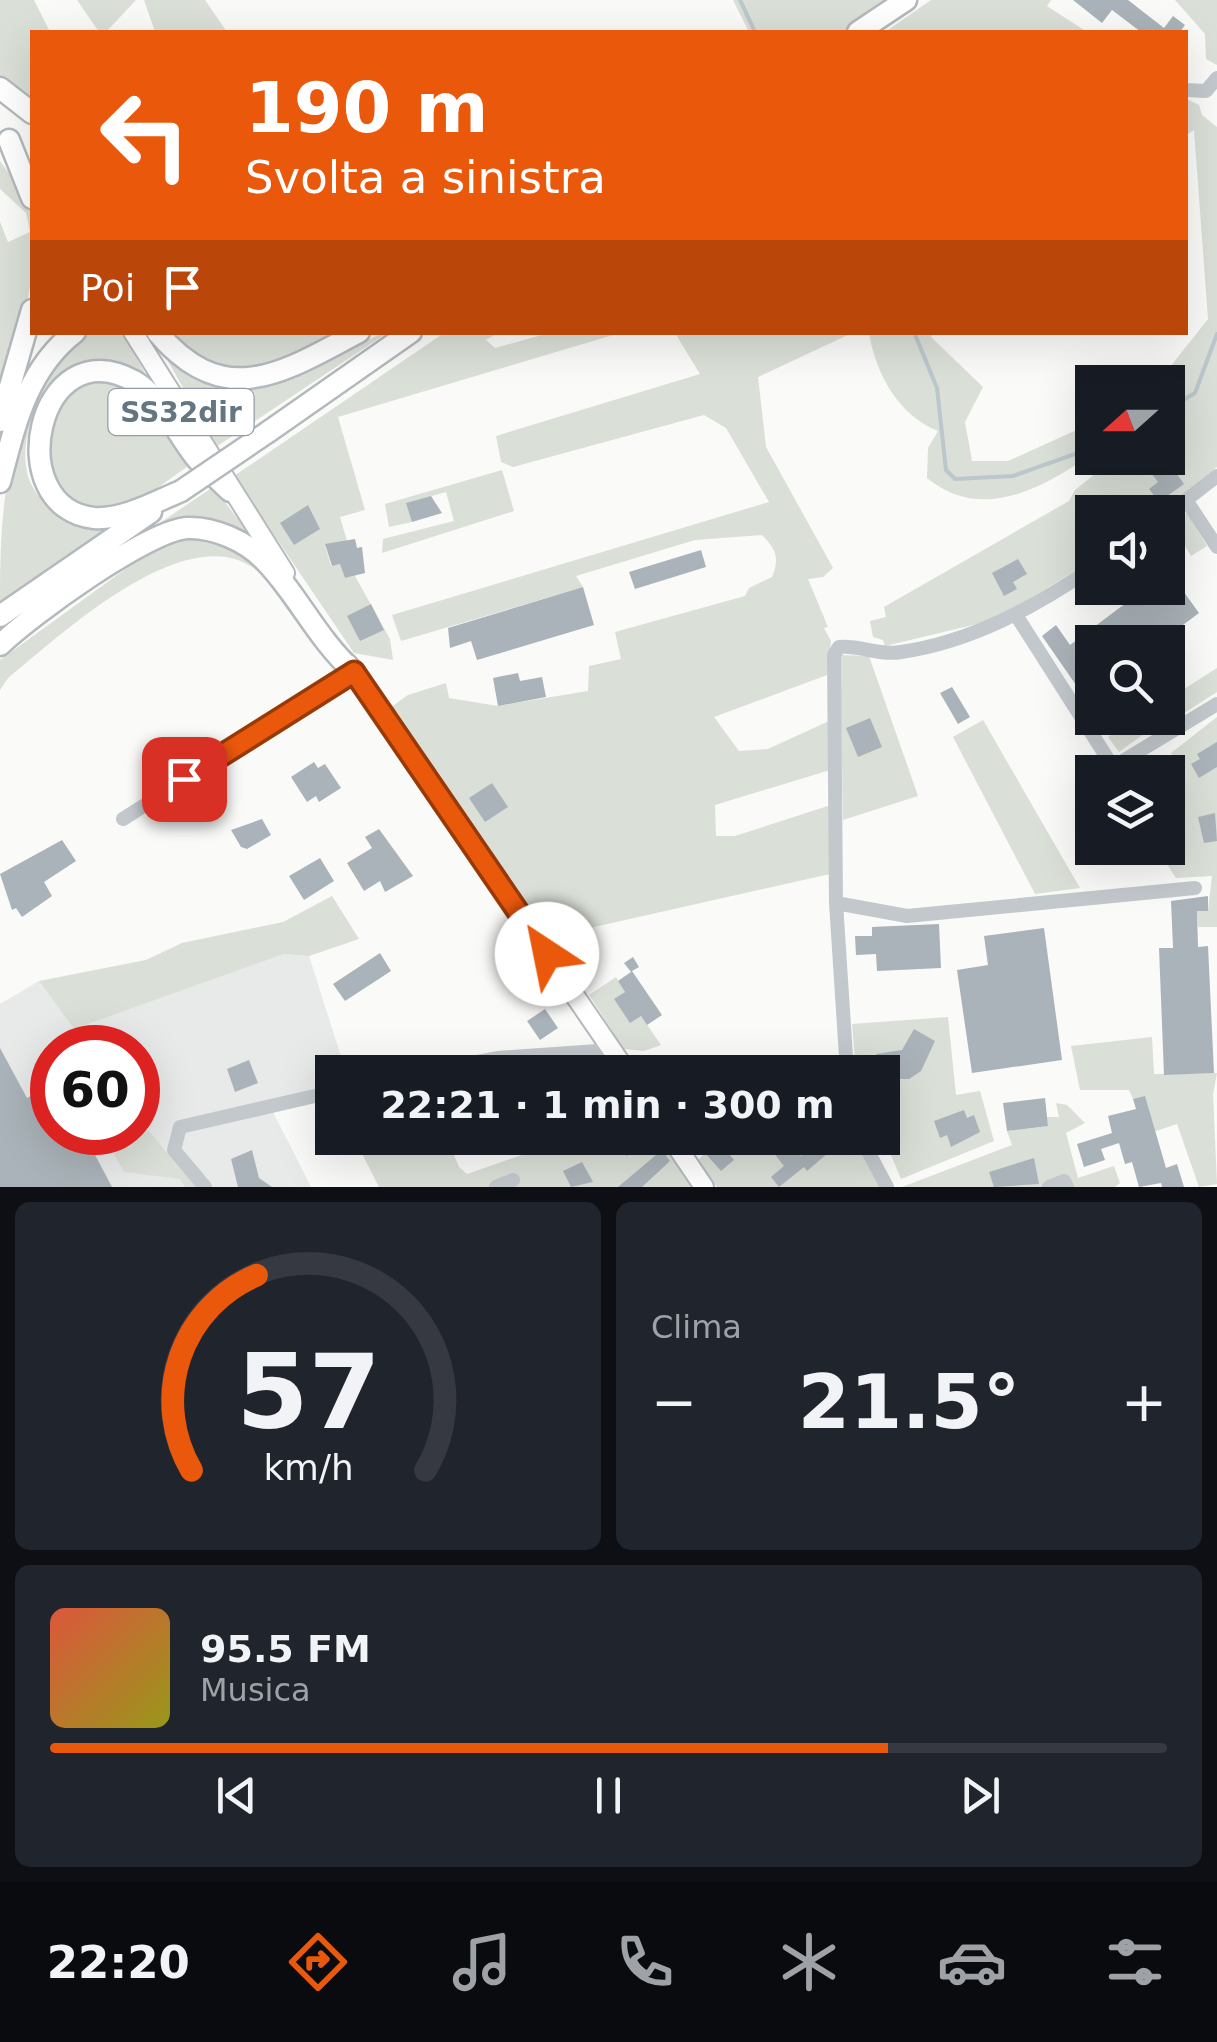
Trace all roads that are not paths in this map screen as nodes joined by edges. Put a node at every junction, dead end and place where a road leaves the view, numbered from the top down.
1 (906, 0) edge
2 (861, 30) edge
3 (1217, 78) edge
4 (0, 88) edge
5 (1188, 90) edge
6 (30, 110) edge
7 (4, 134) edge
8 (30, 171) edge
9 (30, 193) edge
10 (30, 317) edge
11 (71, 335) edge
12 (135, 335) edge
13 (160, 335) edge
14 (353, 335) edge
15 (407, 335) edge
16 (0, 421) edge
17 (1217, 476) edge
18 (0, 482) edge
19 (181, 490) junction
20 (230, 491) junction
21 (1186, 500) joint
22 (1217, 546) edge
23 (1075, 579) edge
24 (1016, 615) junction
25 (0, 616) edge
26 (0, 645) edge
27 (354, 672) junction
28 (1217, 704) edge
29 (122, 819) dead end
30 (1195, 888) dead end
31 (836, 904) junction
32 (612, 1050) junction
33 (540, 1055) edge
34 (615, 1055) edge
35 (846, 1055) edge
36 (315, 1096) edge
37 (682, 1155) edge
38 (869, 1155) edge
39 (513, 1180) dead end
40 (205, 1187) edge
41 (496, 1187) edge
42 (704, 1187) edge
43 (886, 1187) edge
44 (1049, 1187) edge
45 (1067, 1187) edge

1 - 2 highway
3 - 5 street
4 - 6 highway
7 - 8 main road
7 - 9 highway
10 - 16 highway
11 - 18 highway
12 - 20 main road, SS32dir
13 - 14 highway
15 - 19 highway, bridge
17 - 21 street
19 - 20 highway
19 - 25 highway
20 - 27 main road, SS32dir
21 - 22 street
23 - 24 street
24 - 28 street
24 - 31 street
26 - 27 highway
27 - 29 street
27 - 32 main road, SS32dir
30 - 31 street
31 - 35 street
32 - 33 street
32 - 34 main road
36 - 40 street
37 - 42 main road
38 - 43 street
39 - 41 street
44 - 45 street

